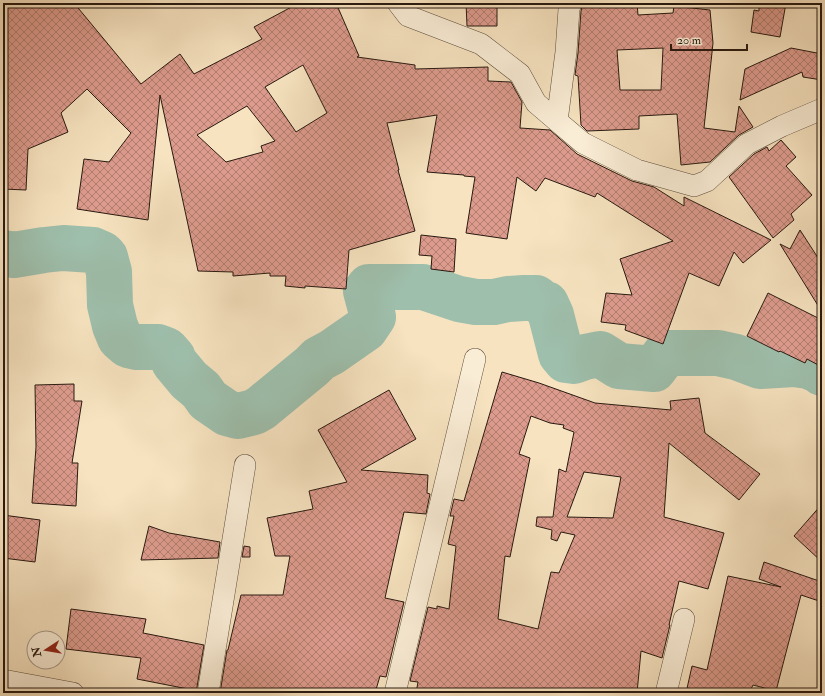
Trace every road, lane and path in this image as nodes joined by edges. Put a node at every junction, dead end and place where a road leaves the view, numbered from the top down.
1 (398, 3) edge
2 (571, 3) edge
3 (822, 109) edge
4 (557, 121) junction
5 (475, 359) dead end
6 (245, 465) dead end
7 (684, 619) dead end
8 (3, 680) edge
9 (73, 693) edge
10 (208, 693) edge
11 (395, 693) edge
12 (666, 693) edge

1 - 4 street
2 - 4 street
3 - 4 street
5 - 11 street
6 - 10 street
7 - 12 street
8 - 9 street

